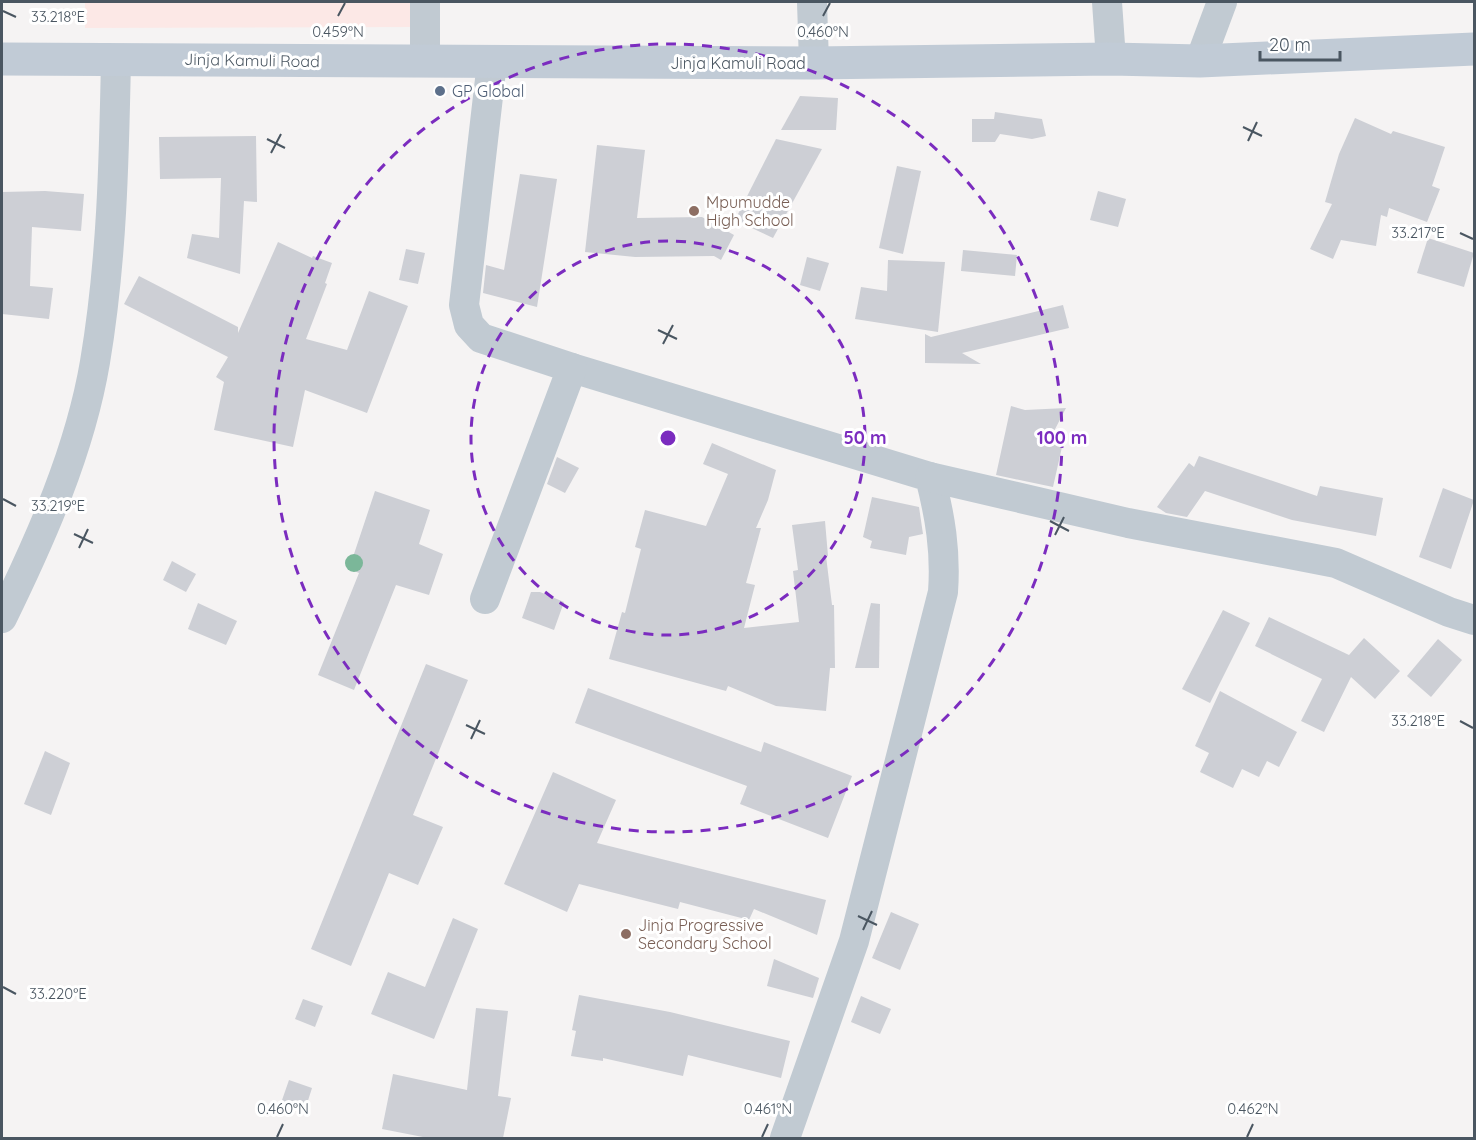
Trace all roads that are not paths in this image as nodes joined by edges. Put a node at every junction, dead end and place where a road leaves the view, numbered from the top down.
1 (425, 2) edge
2 (812, 2) edge
3 (1107, 2) edge
4 (1222, 2) edge
5 (1474, 49) edge
6 (116, 58) junction
7 (2, 59) edge
8 (1111, 59) junction
9 (1200, 61) junction
10 (425, 62) junction
11 (492, 62) junction
12 (814, 63) junction
13 (572, 368) junction
14 (930, 477) junction
15 (484, 600) dead end
16 (2, 618) edge
17 (1474, 620) edge
18 (785, 1138) edge

1 - 10 street
2 - 12 street
3 - 8 street
4 - 9 street
5 - 9 main road, Jinja Kamuli Road
6 - 7 main road, Jinja Kamuli Road
6 - 10 main road, Jinja Kamuli Road
6 - 16 street
8 - 9 main road, Jinja Kamuli Road
8 - 12 main road, Jinja Kamuli Road
10 - 11 main road, Jinja Kamuli Road
11 - 12 main road, Jinja Kamuli Road
11 - 13 street
13 - 14 street
13 - 15 street
14 - 17 street
14 - 18 street

